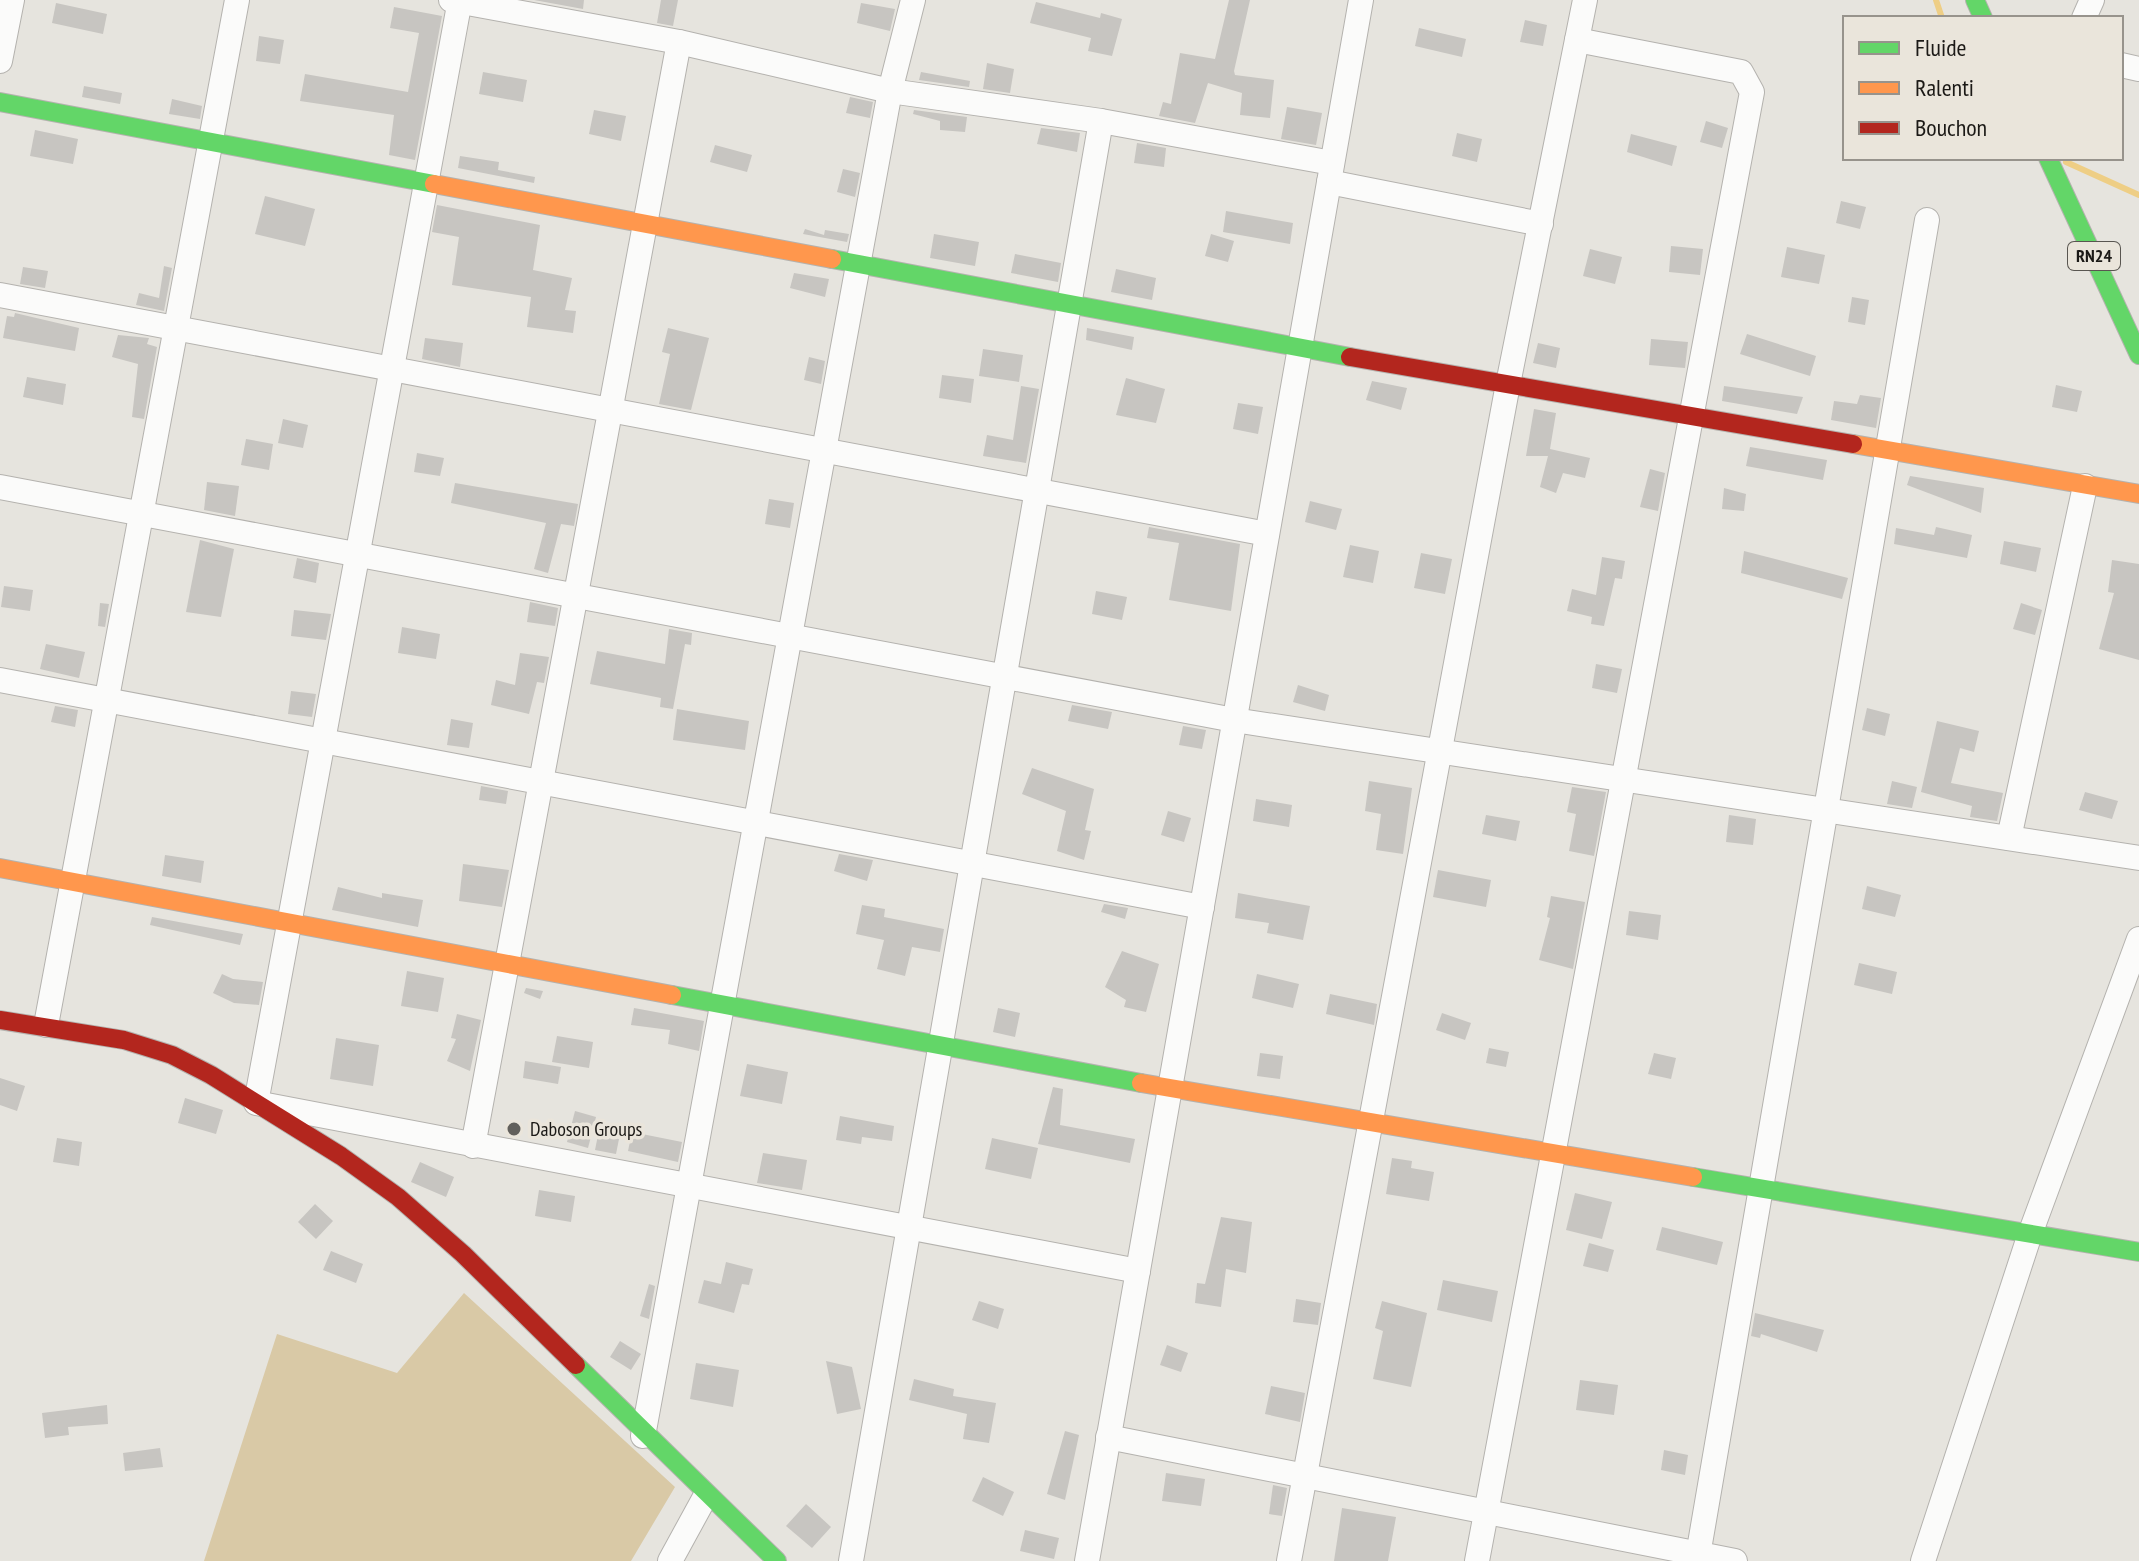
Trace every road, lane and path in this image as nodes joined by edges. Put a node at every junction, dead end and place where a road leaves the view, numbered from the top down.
1 (12, 0) edge
2 (237, 0) edge
3 (913, 0) edge
4 (1361, 0) edge
5 (1585, 0) edge
6 (457, 1) edge
7 (1577, 40) junction
8 (679, 42) junction
9 (0, 61) edge
10 (890, 91) junction
11 (0, 102) edge
12 (1101, 121) junction
13 (210, 142) junction
14 (2049, 160) edge
15 (1330, 172) junction
16 (426, 183) junction
17 (1927, 220) dead end
18 (645, 224) junction
19 (1541, 224) junction
20 (858, 264) junction
21 (0, 295) edge
22 (1069, 304) junction
23 (176, 328) junction
24 (1300, 348) junction
25 (2139, 355) edge
26 (392, 369) junction
27 (1508, 384) junction
28 (611, 410) junction
29 (1692, 417) junction
30 (824, 450) junction
31 (1888, 451) junction
32 (2085, 486) junction
33 (0, 487) edge
34 (1037, 490) junction
35 (2139, 494) edge
36 (141, 514) junction
37 (1267, 534) junction
38 (357, 555) junction
39 (575, 596) junction
40 (790, 637) junction
41 (1004, 677) junction
42 (0, 680) edge
43 (106, 700) junction
44 (1234, 720) junction
45 (322, 741) junction
46 (1440, 752) junction
47 (1624, 779) junction
48 (541, 782) junction
49 (1826, 810) junction
50 (756, 823) junction
51 (2009, 838) junction
52 (2139, 858) edge
53 (972, 864) junction
54 (0, 868) edge
55 (72, 882) junction
56 (1202, 907) junction
57 (288, 923) junction
58 (2139, 939) edge
59 (507, 964) junction
60 (722, 1004) junction
61 (0, 1020) edge
62 (46, 1025) junction
63 (940, 1045) junction
64 (1170, 1089) junction
65 (256, 1103) junction
66 (1370, 1123) junction
67 (473, 1146) junction
68 (1553, 1154) junction
69 (689, 1186) junction
70 (1761, 1189) junction
71 (908, 1228) junction
72 (2030, 1234) junction
73 (2139, 1252) edge
74 (1138, 1271) junction
75 (643, 1436) junction
76 (1108, 1437) junction
77 (1305, 1476) junction
78 (705, 1497) junction
79 (1486, 1512) junction
80 (1698, 1557) edge
81 (670, 1561) edge
82 (777, 1561) edge
83 (851, 1561) edge
84 (1087, 1561) edge
85 (1289, 1561) edge
86 (1477, 1561) edge
87 (1735, 1561) edge
88 (1923, 1561) edge

1 - 9 street
2 - 13 street
3 - 10 street
4 - 15 street
5 - 7 street
6 - 8 street
6 - 16 street
7 - 19 street
7 - 29 street
8 - 10 street
8 - 18 street
10 - 12 street
10 - 20 street
11 - 13 street
12 - 15 street
12 - 22 street
13 - 16 street
13 - 23 street
14 - 25 street, RN24
15 - 19 street
15 - 24 street
16 - 18 street
16 - 26 street
17 - 31 street
18 - 20 street
18 - 28 street
19 - 27 street
20 - 22 street
20 - 30 street
21 - 23 street
22 - 24 street
22 - 34 street
23 - 26 street
23 - 36 street
24 - 27 street
24 - 37 street
26 - 28 street
26 - 38 street
27 - 29 street
27 - 46 street
28 - 30 street
28 - 39 street
29 - 31 street
29 - 47 street
30 - 34 street
30 - 40 street
31 - 32 street
31 - 49 street
32 - 35 street
32 - 51 street
33 - 36 street
34 - 37 street
34 - 41 street
36 - 38 street
36 - 43 street
37 - 44 street
38 - 39 street
38 - 45 street
39 - 40 street
39 - 48 street
40 - 41 street
40 - 50 street
41 - 44 street
41 - 53 street
42 - 43 street
43 - 45 street
43 - 55 street
44 - 46 street
44 - 56 street
45 - 48 street
45 - 57 street
46 - 47 street
46 - 66 street
47 - 49 street
47 - 68 street
48 - 50 street
48 - 59 street
49 - 51 street
49 - 70 street
50 - 53 street
50 - 60 street
51 - 52 street
53 - 56 street
53 - 63 street
54 - 55 street
55 - 57 street
55 - 62 street
56 - 64 street
57 - 59 street
57 - 65 street
58 - 72 street
59 - 60 street
59 - 67 street
60 - 63 street
60 - 69 street
61 - 62 street
62 - 65 street
63 - 64 street
63 - 71 street
64 - 66 street
64 - 74 street
65 - 67 street
65 - 75 street
66 - 68 street
66 - 77 street
67 - 69 street
68 - 70 street
68 - 79 street
69 - 71 street
69 - 75 street
70 - 72 street
70 - 80 street
71 - 74 street
71 - 83 street
72 - 73 street
72 - 88 street
74 - 76 street
75 - 78 street
76 - 77 street
76 - 84 street
77 - 79 street
77 - 85 street
78 - 81 street
78 - 82 street
79 - 80 street
79 - 86 street
80 - 87 street

